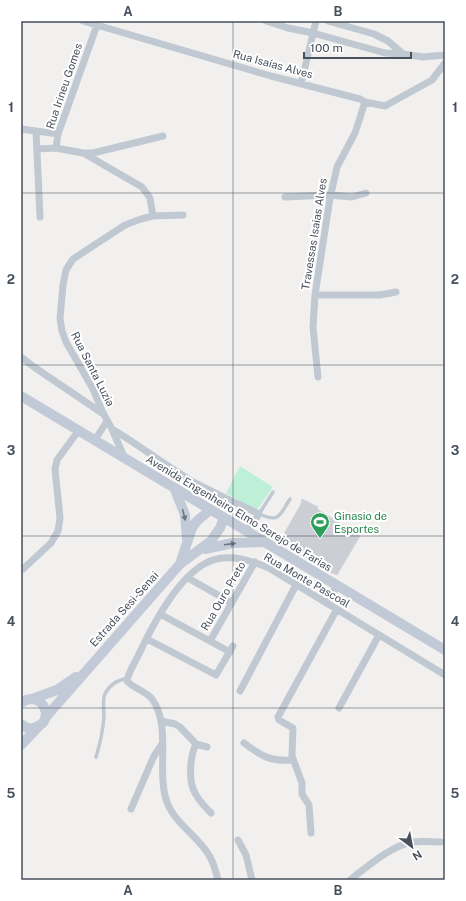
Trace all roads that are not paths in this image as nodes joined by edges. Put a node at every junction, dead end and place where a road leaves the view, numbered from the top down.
1 (83, 21) edge
2 (266, 21) edge
3 (316, 21) edge
4 (328, 21) edge
5 (97, 25) junction
6 (313, 33) junction
7 (403, 54) junction
8 (445, 55) edge
9 (445, 63) edge
10 (301, 84) junction
11 (365, 102) junction
12 (21, 129) edge
13 (36, 131) junction
14 (58, 134) junction
15 (163, 136) dead end
16 (37, 149) junction
17 (60, 149) junction
18 (83, 153) junction
19 (366, 193) dead end
20 (330, 195) junction
21 (286, 197) dead end
22 (183, 215) dead end
23 (153, 216) junction
24 (40, 217) dead end
25 (396, 292) dead end
26 (315, 295) junction
27 (21, 357) edge
28 (318, 377) dead end
29 (21, 396) edge
30 (103, 413) junction
31 (107, 421) junction
32 (79, 430) junction
33 (112, 430) junction
34 (96, 440) junction
35 (124, 457) junction
36 (174, 487) junction
37 (273, 492) dead end
38 (290, 499) dead end
39 (210, 510) junction
40 (259, 514) junction
41 (224, 518) junction
42 (246, 532) junction
43 (264, 542) junction
44 (188, 544) junction
45 (197, 552) junction
46 (255, 562) junction
47 (180, 564) junction
48 (23, 569) dead end
49 (188, 578) junction
50 (296, 585) junction
51 (337, 586) junction
52 (232, 603) junction
53 (326, 603) junction
54 (337, 609) junction
55 (160, 614) junction
56 (379, 635) junction
57 (147, 639) junction
58 (210, 641) junction
59 (445, 650) edge
60 (86, 671) junction
61 (445, 675) edge
62 (128, 678) junction
63 (240, 690) dead end
64 (25, 699) edge
65 (339, 708) dead end
66 (45, 718) junction
67 (161, 721) junction
68 (21, 724) edge
69 (38, 727) junction
70 (244, 742) dead end
71 (162, 744) junction
72 (196, 744) junction
73 (21, 745) edge
74 (207, 747) dead end
75 (96, 757) dead end
76 (293, 760) junction
77 (131, 809) dead end
78 (211, 813) dead end
79 (311, 833) dead end
80 (238, 840) dead end
81 (441, 842) dead end
82 (218, 880) edge
83 (252, 880) edge
84 (350, 880) edge

1 - 5 street, Rua Isaías Alves
2 - 6 street
3 - 6 street
4 - 7 street
5 - 10 street, Rua Isaías Alves
5 - 14 street, Rua Irineu Gomes
6 - 7 street
6 - 10 street
7 - 8 street
9 - 11 street, Rua Isaías Alves
10 - 11 street, Rua Isaías Alves
11 - 20 street, Travessas Isaias Alves
12 - 13 street
13 - 14 street
13 - 16 street
14 - 17 street, Rua Irineu Gomes
15 - 18 street
16 - 17 street
16 - 24 street
17 - 18 street
18 - 23 street
19 - 20 street
20 - 21 street
20 - 26 street, Travessas Isaias Alves
22 - 23 street, Rua Santa Luzia
23 - 30 street, Rua Santa Luzia
25 - 26 street
26 - 28 street, Travessas Isaias Alves
27 - 30 street
29 - 32 main road, Avenida Engenheiro Elmo Serejo de Farias
30 - 31 street, Rua Santa Luzia
31 - 33 street, Rua Santa Luzia
31 - 34 street
32 - 34 main road, Avenida Engenheiro Elmo Serejo de Farias
32 - 48 street
33 - 35 street, Rua Santa Luzia
33 - 40 street
34 - 35 main road, Avenida Engenheiro Elmo Serejo de Farias
35 - 36 main road, Avenida Engenheiro Elmo Serejo de Farias
36 - 39 main road, Avenida Engenheiro Elmo Serejo de Farias
36 -> 44 main road
37 - 40 lane
38 - 40 lane
39 - 41 main road, Avenida Engenheiro Elmo Serejo de Farias
39 - 44 main road, Estrada Sesi-Senai
40 - 42 street
41 - 42 main road, Avenida Engenheiro Elmo Serejo de Farias
41 - 45 main road, Estrada Sesi-Senai
42 - 43 main road, Avenida Engenheiro Elmo Serejo de Farias
45 -> 43 main road
43 - 51 main road, Avenida Engenheiro Elmo Serejo de Farias
44 - 47 main road, Estrada Sesi-Senai
45 - 47 main road, Estrada Sesi-Senai
46 - 49 street, Rua Monte Pascoal
46 - 50 street, Rua Monte Pascoal
46 - 52 street, Rua Ouro Preto
47 - 60 main road, Estrada Sesi-Senai
49 - 52 street
49 - 55 street, Rua Monte Pascoal
50 - 53 street, Rua Monte Pascoal
50 - 63 street
51 - 53 street
51 - 59 main road, Avenida Engenheiro Elmo Serejo de Farias
52 - 58 street, Rua Ouro Preto
53 - 54 street, Rua Monte Pascoal
54 - 56 street, Rua Monte Pascoal
54 - 76 street
55 - 57 street, Rua Monte Pascoal
55 - 58 street
56 - 61 street, Rua Monte Pascoal
56 - 65 street
57 - 58 street
57 - 62 street, Rua Monte Pascoal
60 - 64 main road, Estrada Sesi-Senai
60 - 66 main road, Estrada Sesi-Senai
62 - 67 street
62 - 75 lane
64 - 66 main road
66 - 69 main road, Estrada Sesi-Senai
67 - 71 street
67 - 72 street
68 - 69 main road
69 - 73 main road
70 - 76 street
71 - 77 street
71 - 82 street
72 - 74 street
72 - 78 street
76 - 79 street
80 - 83 street
81 - 84 street

